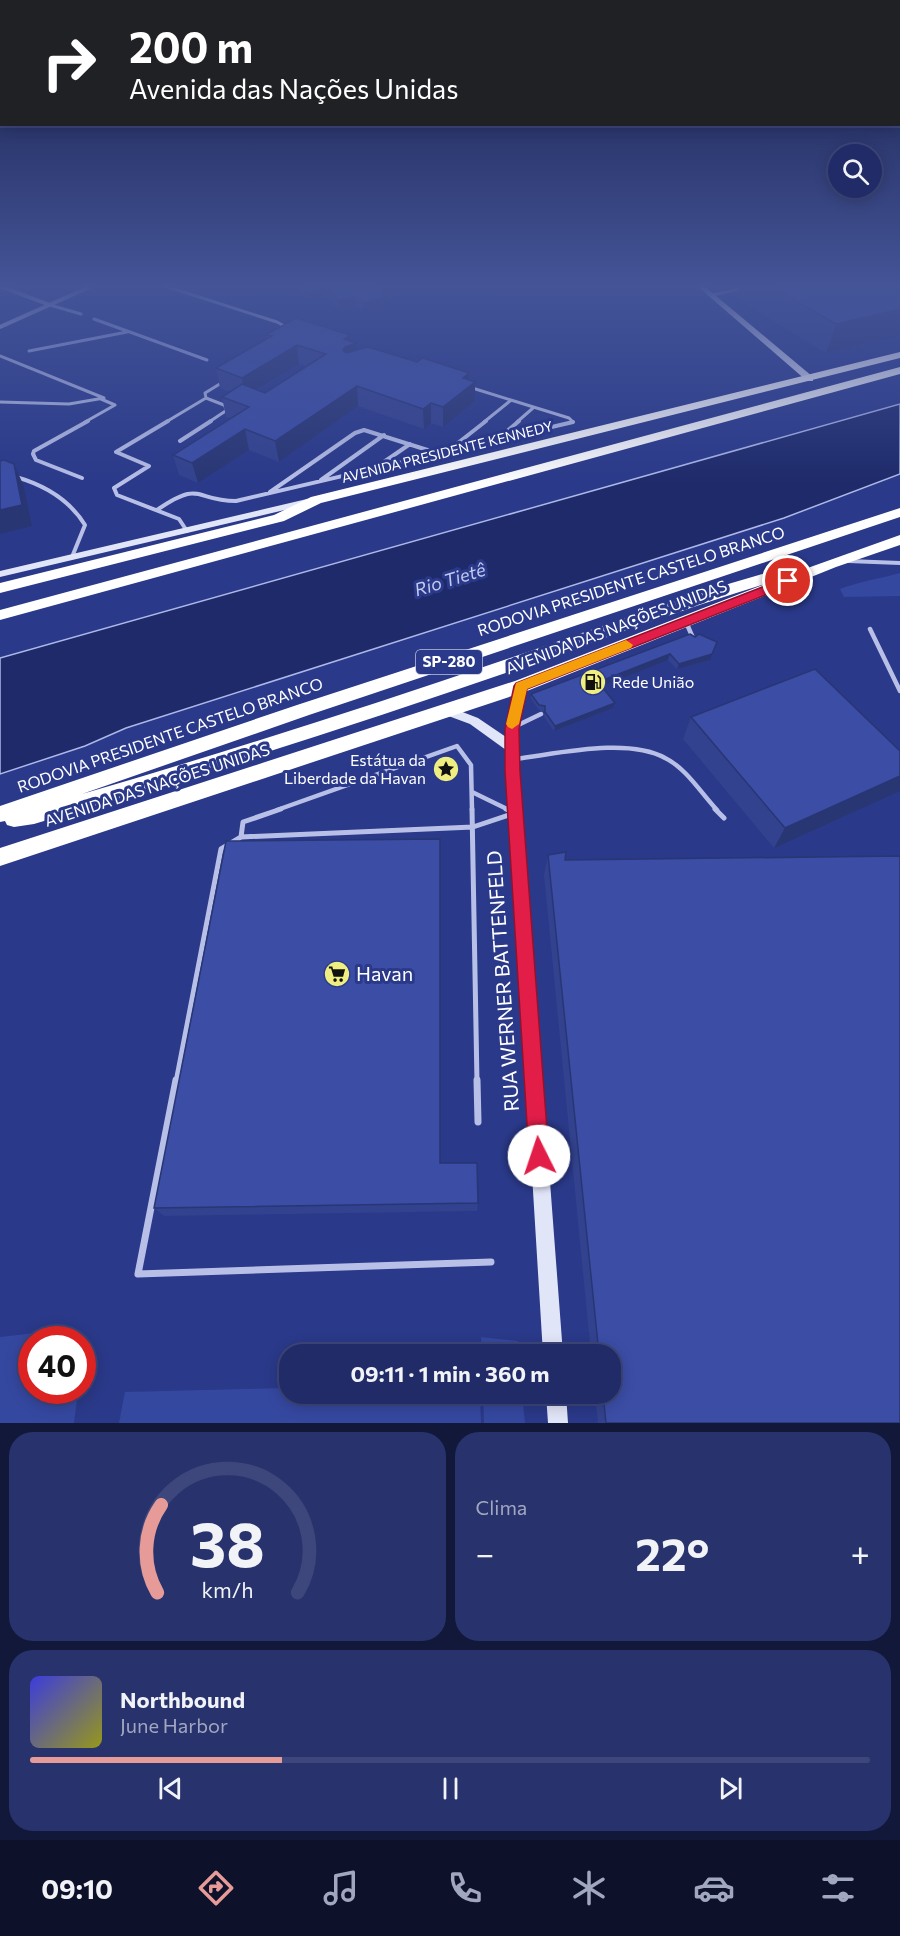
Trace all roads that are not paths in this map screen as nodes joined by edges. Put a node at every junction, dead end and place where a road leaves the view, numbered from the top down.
1 (779, 351) edge
2 (900, 355) edge
3 (0, 356) edge
4 (900, 370) edge
5 (231, 377) edge
6 (810, 378) junction
7 (465, 385) edge
8 (102, 397) junction
9 (206, 398) junction
10 (510, 401) junction
11 (0, 402) edge
12 (533, 408) junction
13 (384, 435) junction
14 (498, 440) junction
15 (180, 441) dead end
16 (410, 444) junction
17 (447, 452) junction
18 (439, 453) junction
19 (376, 468) junction
20 (11, 476) edge
21 (82, 478) dead end
22 (319, 482) junction
23 (268, 494) junction
24 (316, 500) junction
25 (157, 510) junction
26 (900, 512) edge
27 (187, 531) junction
28 (900, 540) edge
29 (72, 557) junction
30 (837, 562) junction
31 (900, 563) edge
32 (0, 574) edge
33 (103, 586) junction
34 (0, 588) edge
35 (0, 603) edge
36 (0, 615) edge
37 (686, 621) junction
38 (870, 629) dead end
39 (693, 638) edge
40 (521, 686) junction
41 (900, 691) edge
42 (447, 711) junction
43 (541, 714) dead end
44 (512, 729) junction
45 (512, 753) junction
46 (472, 792) junction
47 (515, 813) junction
48 (0, 814) edge
49 (724, 818) dead end
50 (0, 821) edge
51 (473, 827) junction
52 (241, 837) junction
53 (0, 857) edge
54 (478, 1122) dead end
55 (491, 1262) dead end
56 (552, 1344) edge
57 (556, 1404) edge
58 (558, 1423) edge

1 - 6 street
2 - 6 highway, AVENIDA PRESIDENTE KENNEDY
3 - 8 lane
4 - 33 highway
5 - 9 lane
6 - 24 highway, AVENIDA PRESIDENTE KENNEDY
7 - 10 lane
8 - 11 lane
8 - 21 lane
9 - 15 lane
9 - 25 lane
10 - 12 lane
10 - 17 lane
12 - 14 lane
12 - 14 lane
13 - 16 lane
13 - 22 lane
13 - 23 lane
14 - 17 lane
16 - 18 lane
16 - 19 lane
17 - 18 lane
18 - 19 lane
19 - 22 lane
20 - 29 lane
22 - 23 lane
23 - 25 lane
24 - 27 street, AVENIDA PRESIDENTE KENNEDY
24 - 34 highway
25 - 27 lane
26 - 48 highway, RODOVIA PRESIDENTE CASTELO BRANCO / SP-280
27 - 29 street, AVENIDA PRESIDENTE KENNEDY
28 - 30 highway, AVENIDA DAS NAÇÕES UNIDAS
29 - 32 street, AVENIDA PRESIDENTE KENNEDY
30 - 31 lane
30 - 37 highway, AVENIDA DAS NAÇÕES UNIDAS
30 - 50 highway
33 - 35 highway
33 - 36 highway
37 - 39 lane
37 - 40 highway, AVENIDA DAS NAÇÕES UNIDAS
38 - 41 lane
40 - 42 highway, AVENIDA DAS NAÇÕES UNIDAS
40 - 44 street, RUA WERNER BATTENFELD
42 - 45 street
42 - 53 highway, AVENIDA DAS NAÇÕES UNIDAS
43 - 44 lane
44 - 45 street, RUA WERNER BATTENFELD
45 - 47 street, RUA WERNER BATTENFELD
45 - 49 lane
46 - 47 lane
46 - 51 lane
46 - 52 lane
47 - 51 lane
47 - 56 street, RUA WERNER BATTENFELD
51 - 52 lane
51 - 54 lane
52 - 55 lane
57 - 58 street

